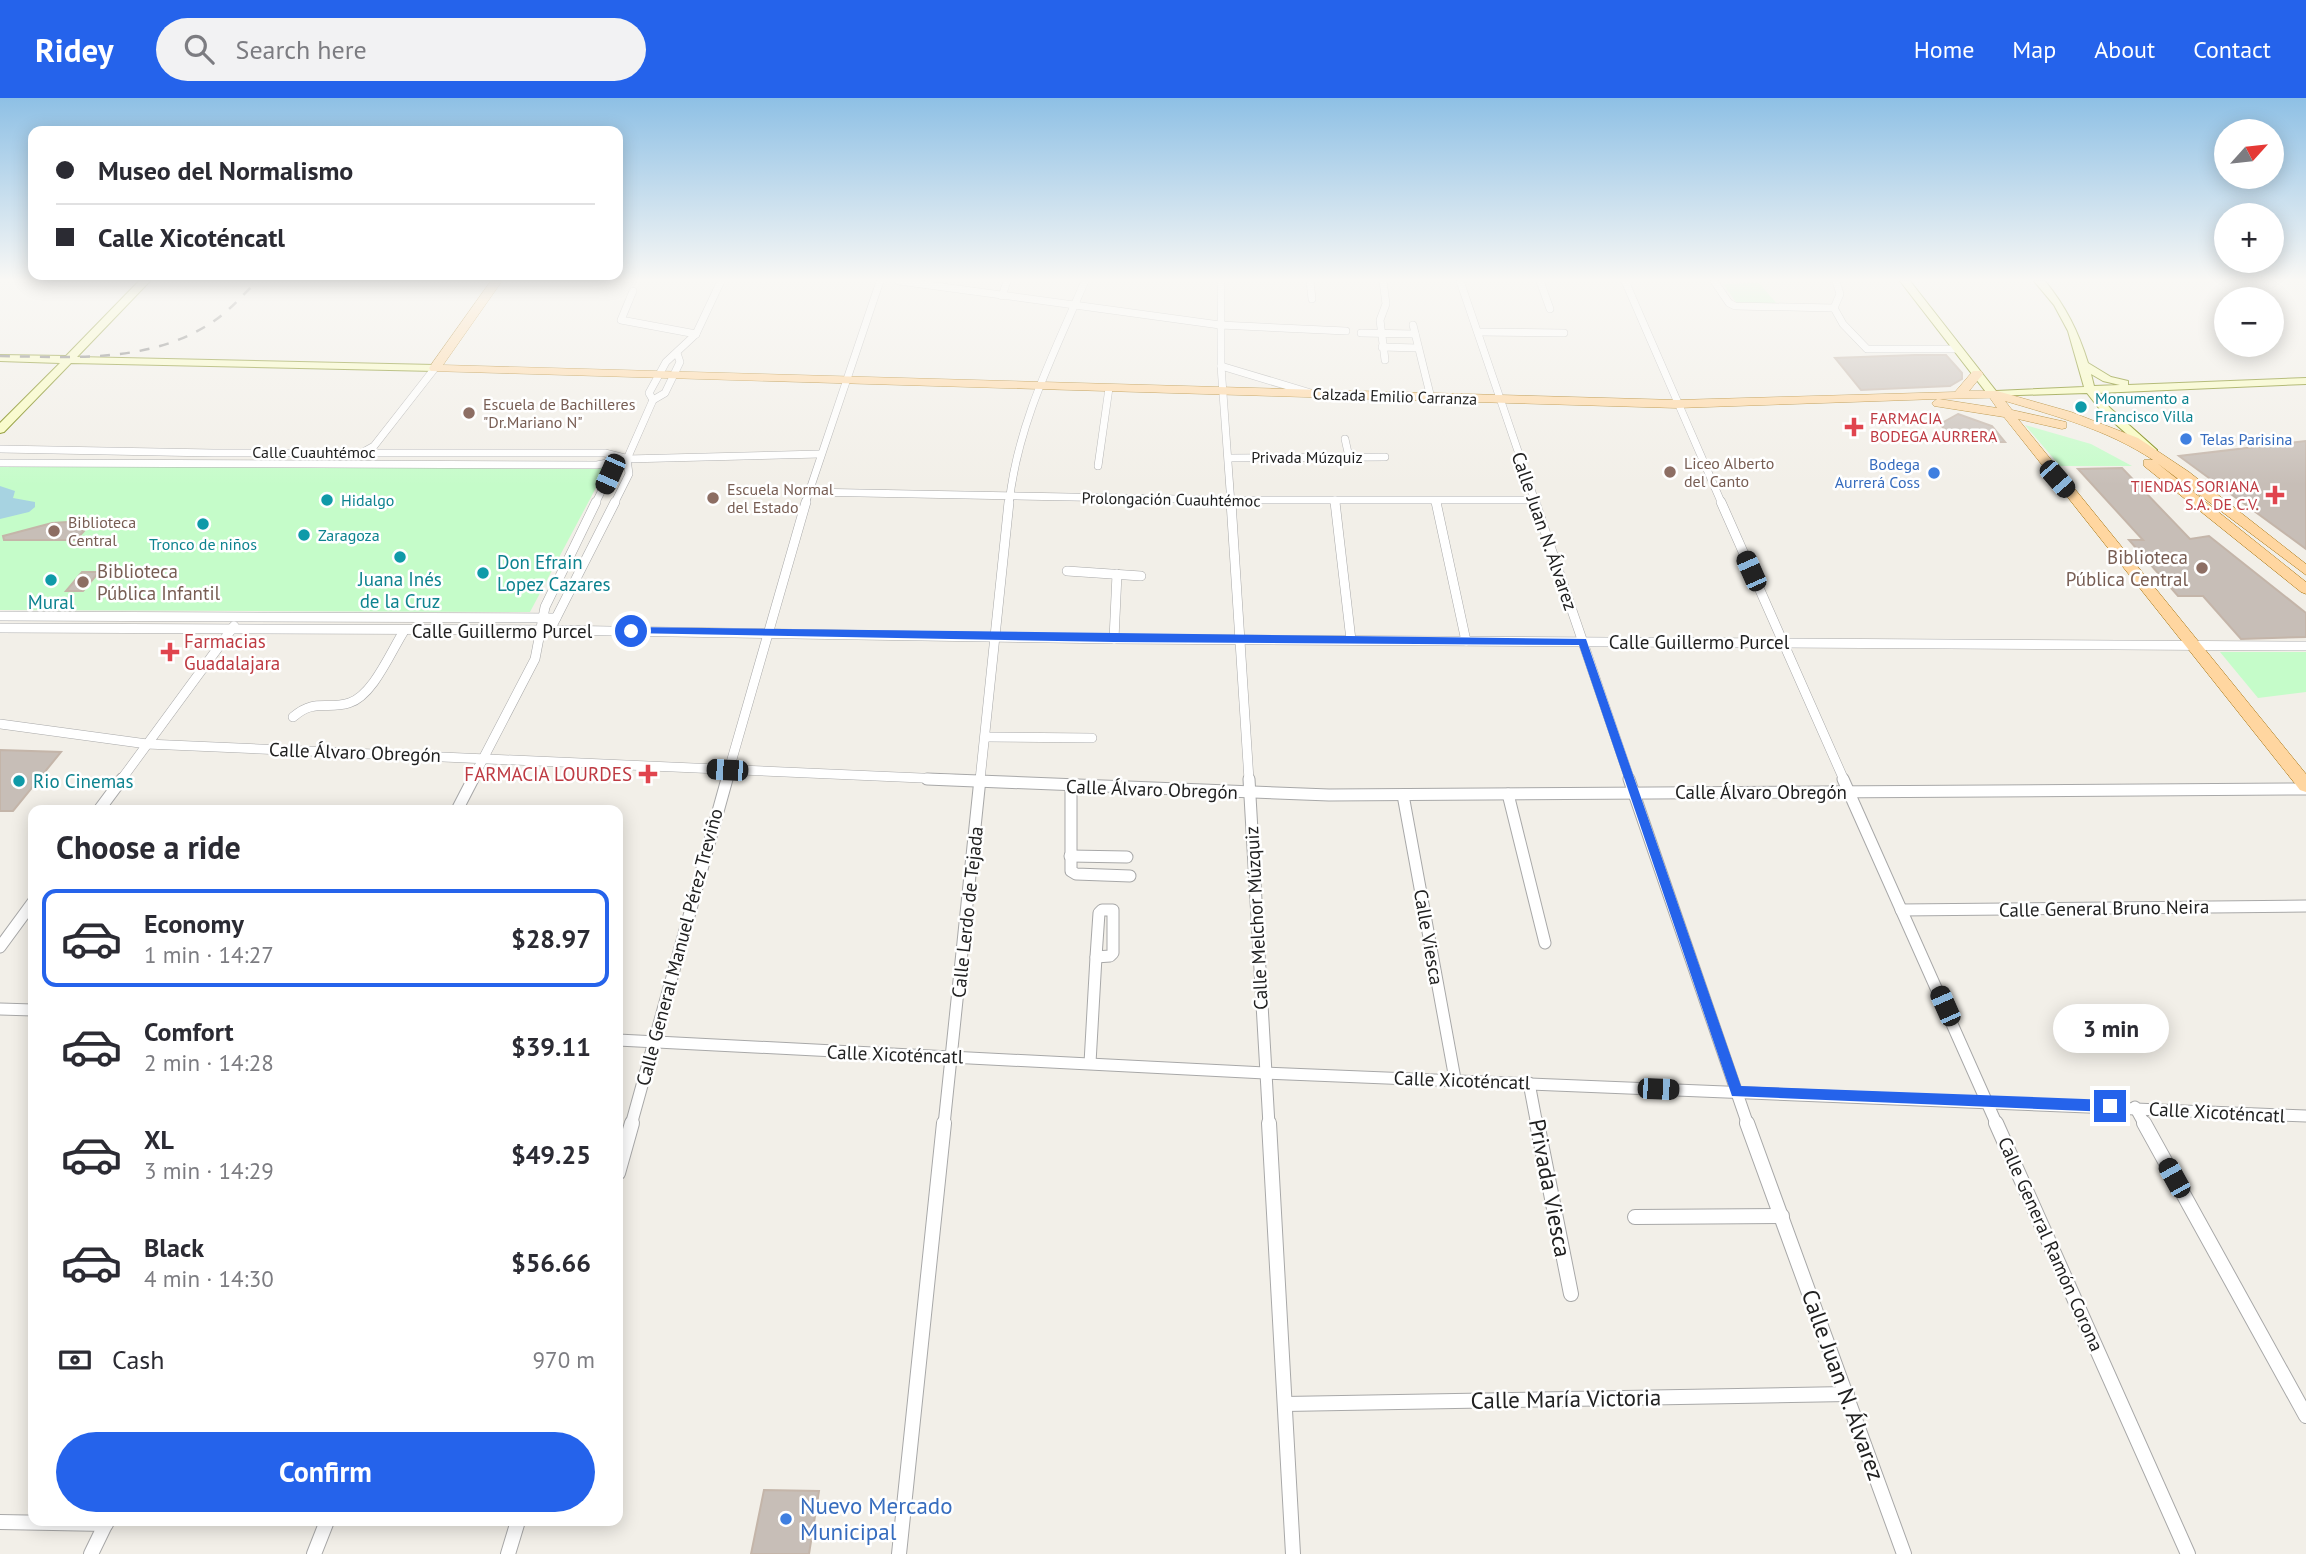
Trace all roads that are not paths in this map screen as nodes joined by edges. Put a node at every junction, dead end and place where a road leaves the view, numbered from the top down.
1 (1418, 348) edge
2 (79, 349) edge
3 (449, 349) edge
4 (681, 349) edge
5 (858, 349) edge
6 (1056, 349) edge
7 (1221, 349) edge
8 (1382, 349) edge
9 (1484, 349) edge
10 (1654, 349) edge
11 (1868, 349) edge
12 (1958, 349) joint
13 (2078, 349) edge
14 (677, 353) junction
15 (0, 358) edge
16 (69, 359) junction
17 (1385, 360) dead end
18 (2083, 365) junction
19 (1221, 366) junction
20 (435, 368) junction
21 (660, 373) junction
22 (676, 374) junction
23 (1977, 374) junction
24 (848, 381) junction
25 (2306, 381) edge
26 (1039, 386) junction
27 (2151, 386) junction
28 (1109, 388) junction
29 (2090, 390) junction
30 (1224, 391) junction
31 (1311, 393) junction
32 (1993, 394) junction
33 (1959, 395) junction
34 (1918, 397) junction
35 (1431, 398) junction
36 (653, 400) junction
37 (1501, 400) junction
38 (1677, 404) junction
39 (1947, 405) junction
40 (2008, 414) junction
41 (0, 430) edge
42 (2019, 431) junction
43 (1345, 439) dead end
44 (0, 449) edge
45 (375, 449) junction
46 (364, 452) junction
47 (820, 454) junction
48 (1349, 457) junction
49 (1385, 457) dead end
50 (2159, 457) junction
51 (1230, 458) junction
52 (627, 459) junction
53 (0, 463) edge
54 (352, 464) junction
55 (370, 464) junction
56 (1098, 466) dead end
57 (808, 492) junction
58 (1010, 496) junction
59 (1232, 500) junction
60 (1335, 500) junction
61 (1436, 500) junction
62 (1534, 500) junction
63 (2203, 508) junction
64 (1068, 571) dead end
65 (2284, 571) junction
66 (2303, 571) edge
67 (1117, 574) junction
68 (1141, 576) dead end
69 (2306, 589) edge
70 (0, 616) edge
71 (64, 617) junction
72 (174, 617) junction
73 (240, 618) junction
74 (542, 618) junction
75 (556, 618) junction
76 (0, 628) edge
77 (53, 629) junction
78 (163, 630) junction
79 (231, 630) junction
80 (545, 630) junction
81 (404, 631) junction
82 (766, 632) junction
83 (996, 636) junction
84 (1114, 639) junction
85 (1241, 640) junction
86 (1351, 640) junction
87 (1466, 641) junction
88 (1583, 642) junction
89 (1782, 642) junction
90 (2194, 646) junction
91 (2306, 646) edge
92 (293, 717) dead end
93 (0, 724) edge
94 (986, 737) junction
95 (1092, 738) dead end
96 (147, 744) junction
97 (484, 757) junction
98 (727, 770) junction
99 (980, 782) junction
100 (1071, 786) junction
101 (2306, 788) edge
102 (1849, 792) junction
103 (1248, 793) junction
104 (1634, 793) junction
105 (1508, 794) junction
106 (1403, 795) junction
107 (103, 805) edge
108 (460, 805) edge
109 (1070, 856) junction
110 (1127, 857) dead end
111 (1130, 876) dead end
112 (2306, 906) edge
113 (28, 909) edge
114 (1901, 910) junction
115 (1545, 943) dead end
116 (0, 947) edge
117 (1097, 957) dead end
118 (0, 1009) edge
119 (28, 1010) edge
120 (623, 1040) edge
121 (655, 1042) junction
122 (952, 1056) junction
123 (1090, 1063) junction
124 (1265, 1073) junction
125 (1455, 1079) junction
126 (1529, 1083) junction
127 (1737, 1092) junction
128 (1988, 1101) junction
129 (2135, 1107) junction
130 (2306, 1116) edge
131 (623, 1155) edge
132 (1782, 1216) junction
133 (1635, 1217) dead end
134 (1571, 1294) dead end
135 (1847, 1394) junction
136 (1285, 1404) junction
137 (2306, 1416) edge
138 (0, 1522) edge
139 (28, 1522) edge
140 (105, 1526) edge
141 (325, 1526) edge
142 (516, 1526) edge
143 (91, 1554) edge
144 (314, 1554) edge
145 (508, 1554) edge
146 (899, 1554) edge
147 (1293, 1554) edge
148 (1904, 1554) edge
149 (2188, 1554) edge

1 - 35 street
2 - 16 main road
3 - 20 main road
4 - 14 street
5 - 24 street, Calle General Manuel Pérez Treviño
6 - 26 street, Calle Lerdo de Tejada
7 - 19 street, Calle Melchor Múzquiz
8 - 17 street
9 - 37 street, Calle Juan N. Álvarez
10 - 38 street, Calle General Ramón Corona
11 - 12 street
12 - 23 main road
13 - 18 main road
14 - 21 street
14 - 22 street
15 - 16 main road, Calzada Emilio Carranza
16 - 20 main road, Calzada Emilio Carranza
16 - 41 main road
18 - 27 main road
18 - 29 main road
19 - 30 street, Calle Melchor Múzquiz
19 - 31 street
20 - 21 main road, Calzada Emilio Carranza
20 - 45 street
21 - 22 main road, Calzada Emilio Carranza
21 - 36 street
22 - 24 main road, Calzada Emilio Carranza
22 - 36 street
23 - 32 main road
23 - 33 main road
24 - 26 main road, Calzada Emilio Carranza
24 - 47 street, Calle General Manuel Pérez Treviño
25 - 27 main road
26 - 28 main road, Calzada Emilio Carranza
26 - 58 street, Calle Lerdo de Tejada
27 - 29 main road
28 - 30 main road, Calzada Emilio Carranza
28 - 56 street
29 - 32 main road
29 - 50 main road
30 - 31 main road, Calzada Emilio Carranza
30 - 51 street, Calle Melchor Múzquiz
31 - 35 main road, Calzada Emilio Carranza
32 - 33 main road, Calzada Emilio Carranza
32 - 40 main road
32 - 50 main road, Calzada Emilio Carranza
33 - 34 main road, Calzada Emilio Carranza
34 - 38 main road, Calzada Emilio Carranza
34 - 39 main road
35 - 37 main road, Calzada Emilio Carranza
36 - 52 street
37 - 38 main road, Calzada Emilio Carranza
37 - 62 street, Calle Juan N. Álvarez
38 - 89 street, Calle General Ramón Corona
39 - 40 main road
39 - 42 main road
40 - 42 main road
40 - 63 main road
42 - 90 main road
43 - 48 street
44 - 46 street, Calle Cuauhtémoc
45 - 46 street
45 - 52 street, Calle Cuauhtémoc
45 - 55 street
46 - 54 street
47 - 52 street, Calle Cuauhtémoc
47 - 57 street, Calle General Manuel Pérez Treviño
48 - 49 street, Privada Múzquiz
48 - 51 street, Privada Múzquiz
50 - 66 main road, Calzada Emilio Carranza
51 - 59 street, Calle Melchor Múzquiz
52 - 55 street, Calle Cuauhtémoc
52 - 74 street
52 - 75 street
53 - 54 street, Calle Cuauhtémoc
54 - 55 street, Calle Cuauhtémoc
57 - 58 street, Prolongación Cuauhtémoc
57 - 82 street, Calle General Manuel Pérez Treviño
58 - 59 street, Prolongación Cuauhtémoc
58 - 83 street, Calle Lerdo de Tejada
59 - 60 street, Prolongación Cuauhtémoc
59 - 85 street, Calle Melchor Múzquiz
60 - 61 street, Prolongación Cuauhtémoc
60 - 86 street
61 - 62 street, Prolongación Cuauhtémoc
61 - 87 street
62 - 88 street, Calle Juan N. Álvarez
63 - 65 main road
63 - 66 main road
64 - 67 street
65 - 66 main road
65 - 69 main road
67 - 68 street
67 - 84 street
70 - 71 street, Calle Guillermo Purcel
71 - 72 street, Calle Guillermo Purcel
71 - 77 street
72 - 73 street, Calle Guillermo Purcel
72 - 78 street
73 - 74 street, Calle Guillermo Purcel
73 - 79 street
74 - 75 street, Calle Guillermo Purcel
74 - 80 street
75 - 80 street
76 - 77 street, Calle Guillermo Purcel
77 - 78 street, Calle Guillermo Purcel
78 - 79 street, Calle Guillermo Purcel
79 - 81 street, Calle Guillermo Purcel
79 - 96 street
80 - 81 street, Calle Guillermo Purcel
80 - 82 street, Calle Guillermo Purcel
80 - 97 street
81 - 92 street
82 - 83 street, Calle Guillermo Purcel
82 - 98 street, Calle General Manuel Pérez Treviño
83 - 84 street, Calle Guillermo Purcel
83 - 94 street, Calle Lerdo de Tejada
84 - 85 street, Calle Guillermo Purcel
85 - 86 street, Calle Guillermo Purcel
85 - 103 street, Calle Melchor Múzquiz
86 - 87 street, Calle Guillermo Purcel
87 - 88 street, Calle Guillermo Purcel
88 - 89 street, Calle Guillermo Purcel
88 - 104 street, Calle Juan N. Álvarez
89 - 90 street, Calle Guillermo Purcel
89 - 102 street, Calle General Ramón Corona
90 - 91 street, Calle Guillermo Purcel
90 - 101 main road
93 - 96 street, Calle Álvaro Obregón
94 - 95 street
94 - 99 street, Calle Lerdo de Tejada
96 - 97 street, Calle Álvaro Obregón
96 - 107 street
97 - 98 street, Calle Álvaro Obregón
97 - 108 street
98 - 99 street, Calle Álvaro Obregón
98 - 121 street, Calle General Manuel Pérez Treviño
99 - 100 street, Calle Álvaro Obregón
99 - 122 street, Calle Lerdo de Tejada
100 - 103 street, Calle Álvaro Obregón
100 - 109 street
101 - 102 street, Calle Álvaro Obregón
102 - 104 street, Calle Álvaro Obregón
102 - 114 street, Calle General Ramón Corona
103 - 106 street, Calle Álvaro Obregón
103 - 124 street, Calle Melchor Múzquiz
104 - 105 street, Calle Álvaro Obregón
104 - 127 street, Calle Juan N. Álvarez
105 - 106 street, Calle Álvaro Obregón
105 - 115 street
106 - 125 street, Calle Viesca
109 - 110 street
109 - 111 street
112 - 114 street, Calle General Bruno Neira
113 - 116 street
114 - 128 street, Calle General Ramón Corona
117 - 123 street
118 - 119 street
120 - 121 street, Calle Xicoténcatl
121 - 122 street, Calle Xicoténcatl
121 - 131 street, Calle General Manuel Pérez Treviño
122 - 123 street, Calle Xicoténcatl
122 - 146 street, Calle Lerdo de Tejada
123 - 124 street, Calle Xicoténcatl
124 - 125 street, Calle Xicoténcatl
124 - 136 street, Calle Melchor Múzquiz
125 - 126 street, Calle Xicoténcatl
126 - 127 street, Calle Xicoténcatl
126 - 134 street, Privada Viesca
127 - 128 street, Calle Xicoténcatl
127 - 132 street, Calle Juan N. Álvarez
128 - 129 street, Calle Xicoténcatl
128 - 149 street, Calle General Ramón Corona
129 - 130 street, Calle Xicoténcatl
129 - 137 street
132 - 133 street
132 - 135 street, Calle Juan N. Álvarez
135 - 136 street, Calle María Victoria
135 - 148 street, Calle Juan N. Álvarez
136 - 147 street, Calle Melchor Múzquiz
138 - 139 street
140 - 143 street
141 - 144 street
142 - 145 street

